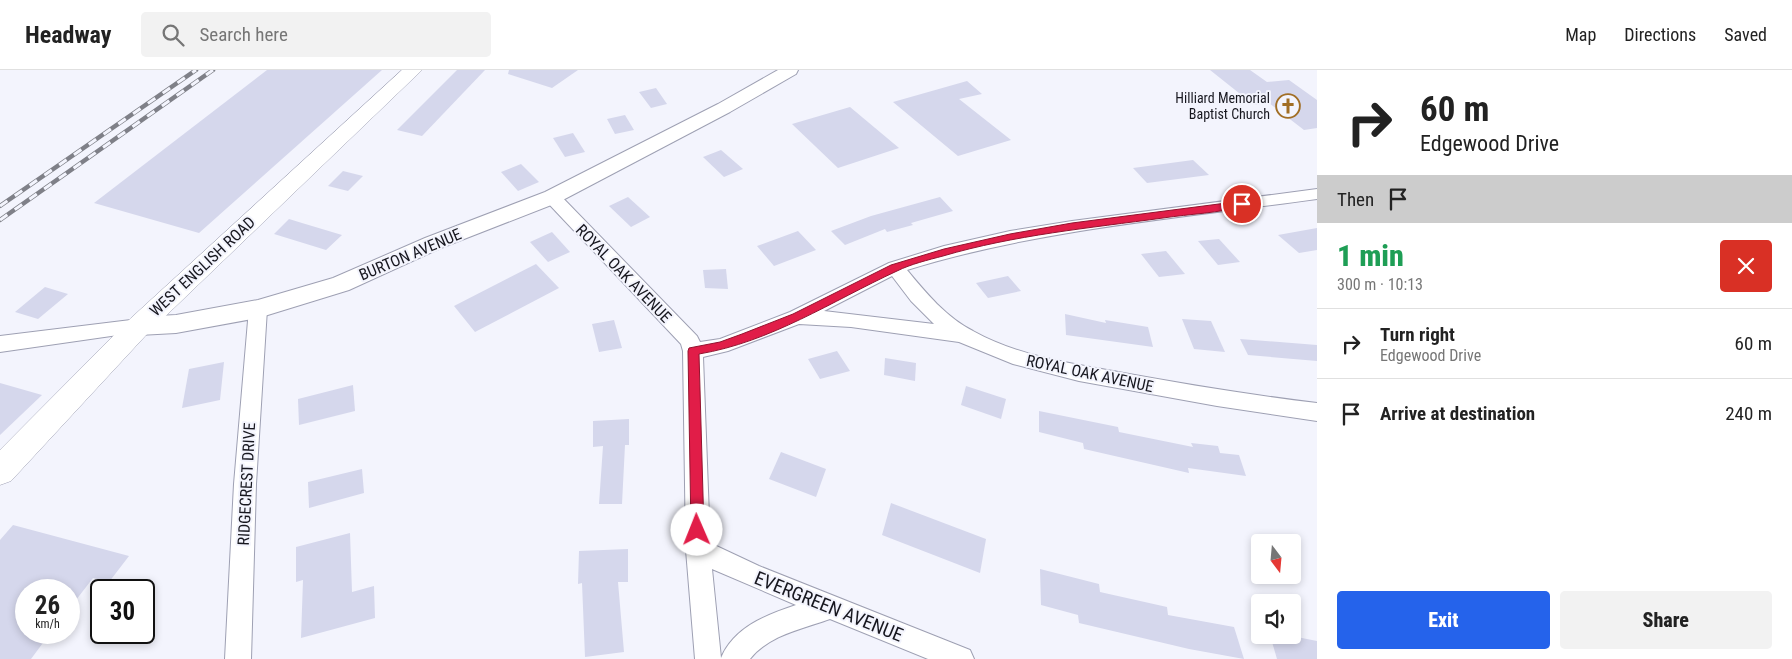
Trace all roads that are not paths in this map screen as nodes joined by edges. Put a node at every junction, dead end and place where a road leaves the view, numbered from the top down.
1 (413, 70) edge
2 (790, 70) edge
3 (1317, 194) edge
4 (552, 197) junction
5 (895, 267) junction
6 (258, 309) junction
7 (797, 317) junction
8 (139, 326) junction
9 (964, 336) junction
10 (0, 344) edge
11 (693, 351) junction
12 (1317, 412) edge
13 (0, 471) edge
14 (698, 550) junction
15 (828, 607) junction
16 (238, 659) edge
17 (708, 659) edge
18 (734, 659) edge
19 (961, 659) edge

1 - 8 main road, WEST ENGLISH ROAD
2 - 4 street, BURTON AVENUE
3 - 5 street
4 - 6 street, BURTON AVENUE
4 - 11 street, ROYAL OAK AVENUE
5 - 7 street
5 - 9 street, ROYAL OAK AVENUE
6 - 8 street, BURTON AVENUE
6 - 16 street, RIDGECREST DRIVE
7 - 9 street
7 - 11 street
8 - 10 street, BURTON AVENUE
8 - 13 main road, WEST ENGLISH ROAD
9 - 12 street, ROYAL OAK AVENUE
11 - 14 street
14 - 15 street, EVERGREEN AVENUE
14 - 17 street
15 - 18 street
15 - 19 street, EVERGREEN AVENUE

